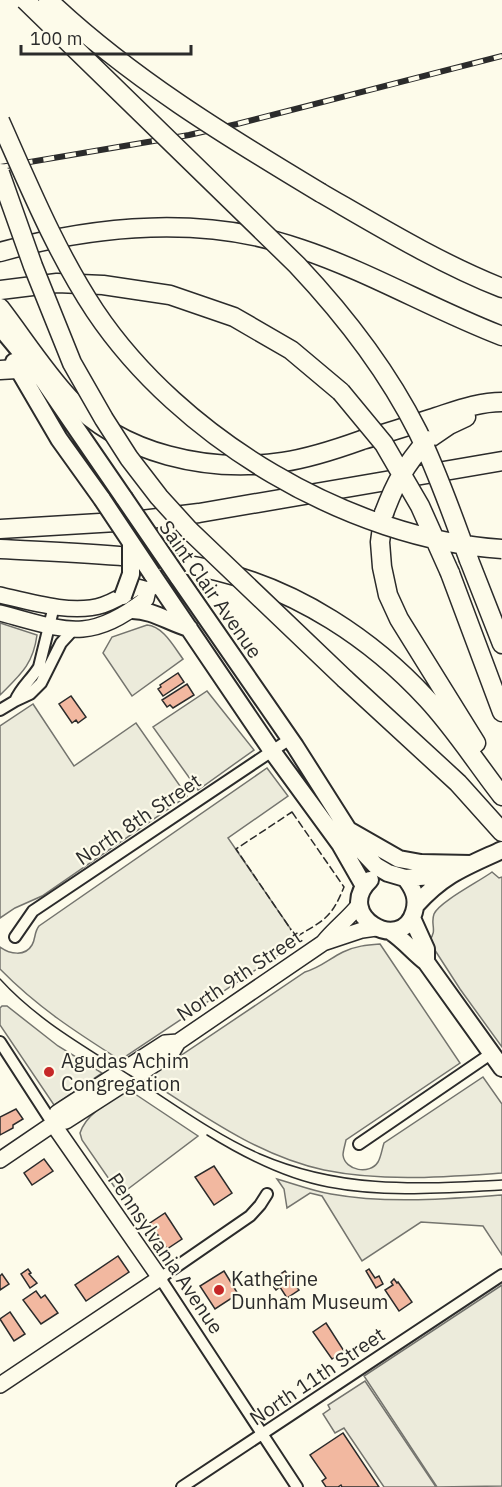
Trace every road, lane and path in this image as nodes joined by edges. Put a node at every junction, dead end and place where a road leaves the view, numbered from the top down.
1 (25, 0) edge
2 (48, 0) edge
3 (0, 121) edge
4 (0, 173) edge
5 (0, 252) edge
6 (502, 288) edge
7 (2, 290) edge
8 (0, 308) edge
9 (0, 327) edge
10 (502, 336) edge
11 (0, 338) edge
12 (9, 370) edge
13 (39, 374) junction
14 (502, 404) edge
15 (502, 460) edge
16 (0, 529) edge
17 (131, 543) junction
18 (0, 549) edge
19 (502, 549) edge
20 (160, 580) junction
21 (0, 595) edge
22 (128, 603) junction
23 (54, 606) junction
24 (0, 613) edge
25 (49, 626) junction
26 (189, 628) junction
27 (72, 631) junction
28 (502, 644) edge
29 (15, 700) junction
30 (0, 710) edge
31 (502, 712) edge
32 (290, 739) junction
33 (272, 751) junction
34 (502, 788) edge
35 (502, 796) edge
36 (350, 830) junction
37 (502, 832) edge
38 (502, 850) edge
39 (471, 864) junction
40 (388, 873) junction
41 (448, 875) junction
42 (405, 878) junction
43 (364, 886) junction
44 (359, 905) junction
45 (414, 912) junction
46 (383, 930) junction
47 (15, 937) dead end
48 (323, 943) junction
49 (426, 962) junction
50 (0, 1042) edge
51 (492, 1053) junction
52 (502, 1068) edge
53 (53, 1124) junction
54 (359, 1144) dead end
55 (0, 1160) edge
56 (267, 1194) dead end
57 (502, 1275) edge
58 (160, 1278) junction
59 (0, 1385) edge
60 (262, 1434) junction
61 (182, 1487) edge
62 (297, 1487) edge

1 - 28 highway, bridge
2 - 6 highway, bridge
3 - 19 highway, bridge
4 - 37 highway, bridge
5 - 10 highway
7 - 31 highway, bridge
8 - 14 highway
9 - 13 main road, Saint Clair Avenue
11 - 12 main road, Saint Clair Avenue
12 - 13 highway
12 - 17 main road, Saint Clair Avenue, bridge
13 - 20 main road, Saint Clair Avenue, bridge
14 - 34 highway, bridge
15 - 16 highway
17 - 20 main road, Saint Clair Avenue, bridge
17 - 22 main road, bridge
18 - 35 highway
20 - 22 main road
20 - 26 main road, Saint Clair Avenue
20 - 32 main road, Saint Clair Avenue
21 - 23 main road
22 - 23 main road
22 - 26 main road
22 - 27 main road
23 - 25 street
24 - 25 main road
25 - 27 main road
25 - 29 street
26 - 33 main road, Saint Clair Avenue
27 - 29 street
29 - 30 street
32 - 33 street, North 8th Street
32 - 36 main road, Saint Clair Avenue
33 - 43 main road, Saint Clair Avenue
33 - 47 street, North 8th Street
36 - 39 main road
36 - 40 main road, Saint Clair Avenue
38 - 39 main road
39 - 41 main road
40 - 42 main road
40 - 43 main road
41 - 42 main road
41 - 45 main road
42 - 45 main road
43 - 44 main road
44 - 46 main road
44 - 48 main road, North 9th Street
45 - 46 main road
45 - 49 main road
46 - 48 main road, North 9th Street
46 - 49 main road
48 - 53 main road, North 9th Street
49 - 51 main road
50 - 53 street, Pennsylvania Avenue
51 - 52 main road
51 - 54 street
53 - 55 main road, North 9th Street
53 - 58 main road, Pennsylvania Avenue
56 - 58 street
57 - 60 street, North 11th Street
58 - 59 main road
58 - 60 street, Pennsylvania Avenue
60 - 61 street, North 11th Street
60 - 62 street, Pennsylvania Avenue

